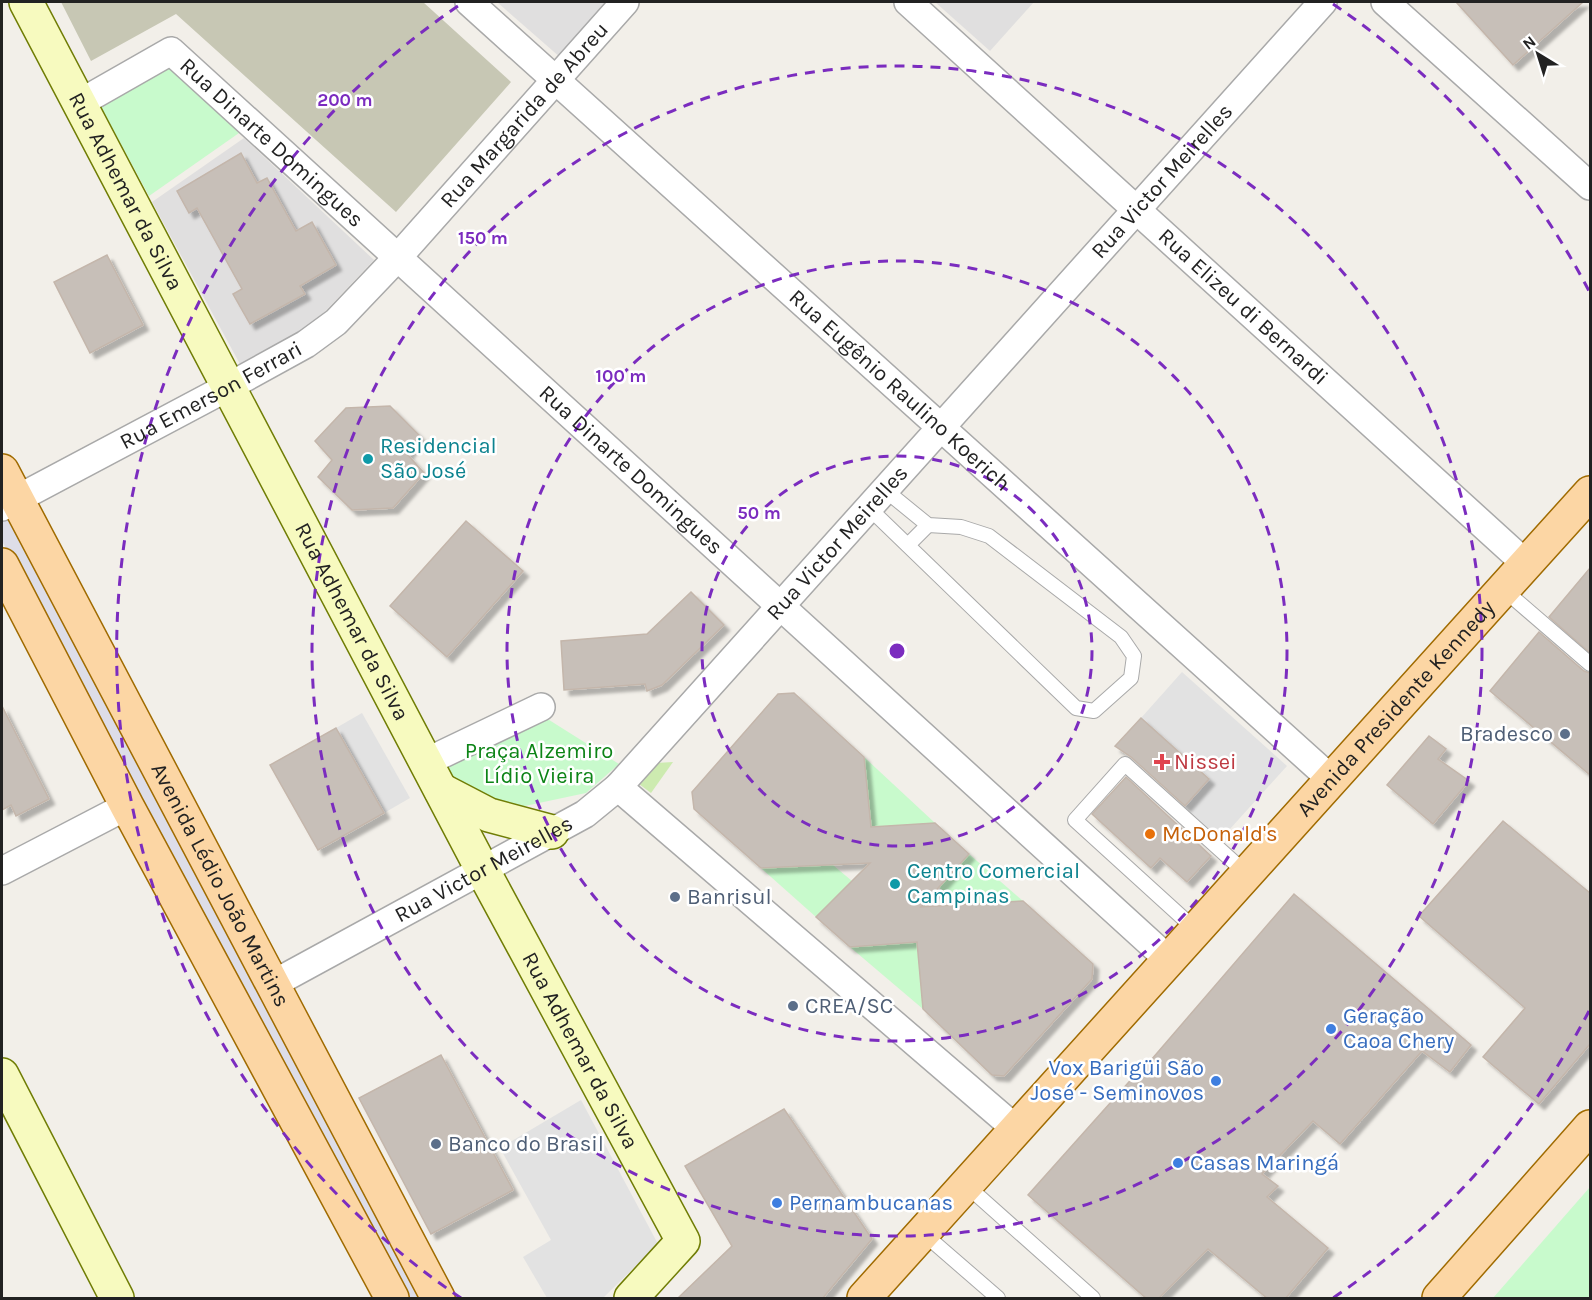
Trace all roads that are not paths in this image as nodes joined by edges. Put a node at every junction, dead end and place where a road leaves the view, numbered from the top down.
1 (26, 2) edge
2 (468, 2) edge
3 (625, 2) edge
4 (908, 2) edge
5 (1323, 2) edge
6 (1385, 2) edge
7 (555, 80) junction
8 (78, 104) junction
9 (1590, 186) edge
10 (1136, 210) junction
11 (399, 256) junction
12 (228, 387) junction
13 (941, 428) junction
14 (6, 492) edge
15 (1590, 493) edge
16 (877, 499) junction
17 (928, 525) junction
18 (908, 545) junction
19 (1526, 564) junction
20 (2, 565) edge
21 (1503, 589) junction
22 (782, 605) junction
23 (1590, 664) edge
24 (541, 707) dead end
25 (433, 776) junction
26 (1332, 780) junction
27 (618, 788) junction
28 (127, 806) junction
29 (552, 832) junction
30 (482, 869) junction
31 (2, 871) edge
32 (1247, 874) junction
33 (1197, 930) junction
34 (1169, 960) junction
35 (273, 984) junction
36 (2, 1075) edge
37 (1590, 1127) edge
38 (1016, 1129) junction
39 (966, 1185) junction
40 (922, 1233) junction
41 (384, 1296) edge
42 (117, 1299) edge
43 (438, 1299) edge
44 (632, 1299) edge
45 (864, 1299) edge
46 (998, 1299) edge
47 (1093, 1299) edge
48 (1440, 1299) edge

1 - 8 street, Rua Adhemar da Silva
2 - 7 street, Rua Eugênio Raulino Koerich
3 - 7 street, Rua Margarida de Abreu
4 - 10 street, Rua Elizeu di Bernardi
5 - 10 street, Rua Victor Meirelles
6 - 9 street
7 - 11 street, Rua Margarida de Abreu
7 - 13 street, Rua Eugênio Raulino Koerich
8 - 11 street, Rua Dinarte Domingues
8 - 12 street, Rua Adhemar da Silva
10 - 13 street, Rua Victor Meirelles
10 - 19 street, Rua Elizeu di Bernardi
11 - 12 street, Rua Emerson Ferrari
11 - 22 street, Rua Dinarte Domingues
12 - 14 street, Rua Emerson Ferrari
12 - 25 street, Rua Adhemar da Silva
13 - 16 street, Rua Victor Meirelles
13 - 26 street, Rua Eugênio Raulino Koerich
14 - 35 main road, Avenida Lédio João Martins
15 - 19 main road, Avenida Presidente Kennedy
16 - 17 lane
16 - 18 lane
16 - 22 street, Rua Victor Meirelles
17 - 18 lane
17 - 18 lane
19 - 21 main road, Avenida Presidente Kennedy
20 - 28 main road, Avenida Lédio João Martins
21 - 23 lane
21 - 26 main road, Avenida Presidente Kennedy
22 - 27 street, Rua Victor Meirelles
22 - 34 street, Rua Dinarte Domingues
24 - 25 street
25 - 29 street
25 - 30 street, Rua Adhemar da Silva
26 - 32 main road, Avenida Presidente Kennedy
27 - 29 street, Rua Victor Meirelles
27 - 38 street
28 - 31 street
28 - 41 main road, Avenida Lédio João Martins
29 - 30 street, Rua Victor Meirelles
30 - 35 street, Rua Victor Meirelles
30 - 44 street, Rua Adhemar da Silva
32 - 33 main road, Avenida Presidente Kennedy
32 - 33 lane
33 - 34 main road, Avenida Presidente Kennedy
34 - 38 main road, Avenida Presidente Kennedy
35 - 43 main road, Avenida Lédio João Martins
36 - 42 street
37 - 48 main road
38 - 39 main road, Avenida Presidente Kennedy
39 - 40 main road, Avenida Presidente Kennedy
39 - 47 lane
40 - 45 main road, Avenida Presidente Kennedy
40 - 46 lane

